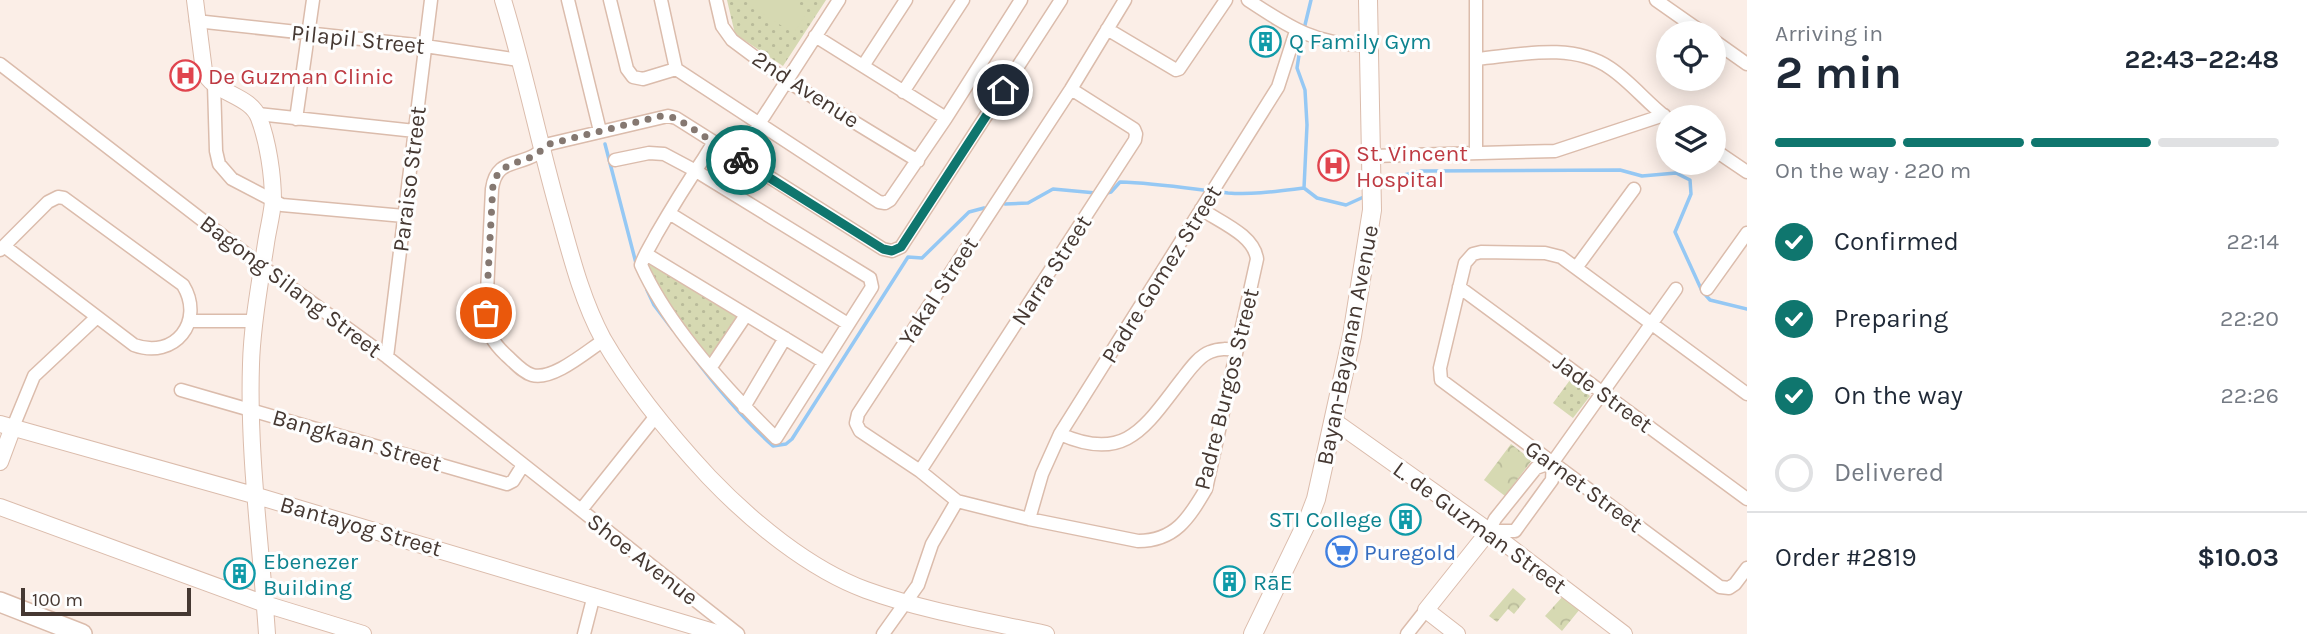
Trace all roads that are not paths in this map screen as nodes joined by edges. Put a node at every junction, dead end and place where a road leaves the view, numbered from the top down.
1 (195, 0) edge
2 (313, 0) edge
3 (431, 0) edge
4 (503, 0) edge
5 (568, 0) edge
6 (610, 0) edge
7 (660, 0) edge
8 (716, 0) edge
9 (839, 0) edge
10 (906, 0) edge
11 (963, 0) edge
12 (1021, 0) edge
13 (1061, 0) edge
14 (1125, 0) edge
15 (1226, 0) edge
16 (1248, 0) edge
17 (1368, 0) edge
18 (1476, 0) edge
19 (1656, 0) edge
20 (196, 21) junction
21 (1686, 21) edge
22 (1107, 29) junction
23 (1302, 33) junction
24 (308, 34) junction
25 (816, 36) junction
26 (1369, 45) junction
27 (425, 46) junction
28 (1726, 49) edge
29 (1476, 59) junction
30 (519, 60) junction
31 (0, 64) edge
32 (1747, 64) edge
33 (863, 66) junction
34 (676, 69) junction
35 (787, 80) junction
36 (214, 84) junction
37 (1071, 89) junction
38 (903, 92) junction
39 (1656, 108) edge
40 (258, 114) junction
41 (946, 118) junction
42 (296, 119) junction
43 (1656, 120) edge
44 (760, 123) junction
45 (415, 131) junction
46 (600, 131) junction
47 (713, 142) junction
48 (541, 150) junction
49 (1476, 153) junction
50 (1372, 156) junction
51 (737, 158) junction
52 (1726, 158) edge
53 (615, 160) dead end
54 (918, 161) junction
55 (696, 171) junction
56 (1747, 172) edge
57 (1634, 189) dead end
58 (273, 201) junction
59 (1201, 209) junction
60 (669, 213) junction
61 (404, 216) junction
62 (1747, 233) edge
63 (2, 248) edge
64 (646, 254) junction
65 (263, 267) junction
66 (1576, 268) junction
67 (1459, 287) junction
68 (1676, 289) dead end
69 (1707, 289) dead end
70 (746, 315) junction
71 (97, 317) junction
72 (189, 321) junction
73 (255, 321) junction
74 (849, 324) junction
75 (1650, 324) junction
76 (785, 338) junction
77 (604, 340) junction
78 (1237, 350) junction
79 (387, 357) junction
80 (824, 362) junction
81 (711, 367) junction
82 (181, 390) dead end
83 (1601, 391) junction
84 (1747, 394) edge
85 (744, 407) junction
86 (250, 409) junction
87 (656, 416) junction
88 (1334, 421) junction
89 (6, 425) edge
90 (1060, 434) junction
91 (0, 462) edge
92 (1553, 462) junction
93 (523, 465) junction
94 (920, 471) junction
95 (257, 496) junction
96 (1747, 499) edge
97 (957, 501) junction
98 (0, 508) edge
99 (581, 510) junction
100 (1029, 519) junction
101 (1489, 531) junction
102 (1747, 568) edge
103 (594, 594) junction
104 (0, 602) edge
105 (907, 603) junction
106 (265, 604) junction
107 (1426, 610) junction
108 (82, 634) edge
109 (267, 634) edge
110 (363, 634) edge
111 (584, 634) edge
112 (720, 634) edge
113 (738, 634) edge
114 (883, 634) edge
115 (1046, 634) edge
116 (1253, 634) edge
117 (1408, 634) edge
118 (1457, 634) edge
119 (1624, 634) edge

1 - 20 street
2 - 24 street
3 - 27 street, Paraiso Street
4 - 30 street
5 - 46 street
6 - 34 street
7 - 34 street
8 - 35 street, 2nd Avenue
9 - 25 street
10 - 33 street
11 - 38 street
12 - 41 street
13 - 51 street
14 - 22 street, Yakal Street
15 - 22 street
16 - 23 street
17 - 26 main road, Bayan-Bayanan Avenue
18 - 29 street
19 - 21 street
20 - 24 street, Pilapil Street
20 - 36 street
22 - 37 street, Yakal Street
23 - 26 street
23 - 59 street, Padre Gomez Street
24 - 27 street, Pilapil Street
24 - 42 street
25 - 33 street
25 - 35 street
26 - 50 main road, Bayan-Bayanan Avenue
27 - 30 street, Pilapil Street
27 - 45 street, Paraiso Street
28 - 32 street
29 - 39 street
29 - 49 street
30 - 48 street
31 - 65 street, Bagong Silang Street
33 - 38 street
34 - 44 street
35 - 44 street
35 - 54 street, 2nd Avenue
36 - 40 street
36 - 58 street
37 - 94 street, Yakal Street
37 - 94 street, Narra Street
38 - 41 street
40 - 42 street
40 - 58 street
41 - 54 street
42 - 45 street
43 - 49 street
44 - 51 street
44 - 54 street
45 - 61 street, Paraiso Street
46 - 47 street
46 - 48 street
47 - 51 street
47 - 55 street
48 - 77 street
48 - 77 street
49 - 50 street
50 - 88 main road, Bayan-Bayanan Avenue
52 - 56 street
53 - 55 street
55 - 60 street
55 - 74 street
57 - 66 street
58 - 61 street
58 - 65 street
59 - 78 street, Padre Burgos Street
59 - 90 street, Padre Gomez Street
60 - 64 street
60 - 74 street
61 - 79 street, Paraiso Street
62 - 69 street
63 - 71 street
63 - 72 street
64 - 70 street
64 - 81 street
65 - 73 street
65 - 79 street, Bagong Silang Street
66 - 67 street
66 - 75 street
67 - 83 street, Jade Street
67 - 92 street, Garnet Street
68 - 75 street
70 - 76 street
70 - 81 street
71 - 72 street
71 - 89 street
72 - 73 street
73 - 86 street
74 - 80 street
75 - 83 street
75 - 84 street
76 - 80 street
76 - 85 street
77 - 87 street
78 - 90 street
78 - 100 street, Padre Burgos Street
79 - 93 street, Bagong Silang Street
80 - 85 street
81 - 85 street
82 - 86 street, Bangkaan Street
83 - 92 street
83 - 96 street, Jade Street
86 - 93 street, Bangkaan Street
86 - 95 street
87 - 99 street
87 - 105 street
88 - 101 street, L. de Guzman Street
88 - 116 main road, Bayan-Bayanan Avenue
89 - 91 street
89 - 95 street, Bantayog Street
90 - 100 street, Padre Gomez Street
92 - 101 street
92 - 101 street
92 - 102 street, Garnet Street
93 - 99 street, Bagong Silang Street
94 - 97 street, Yakal Street
95 - 103 street, Bantayog Street
95 - 106 street
97 - 100 street, Padre Burgos Street
97 - 105 street
98 - 106 street
99 - 113 street, Shoe Avenue
101 - 107 street
101 - 119 street, L. de Guzman Street
103 - 111 street
103 - 112 street, Bantayog Street
104 - 108 main road
105 - 114 street
105 - 115 street
106 - 109 street
106 - 110 street
107 - 117 street
107 - 118 street

